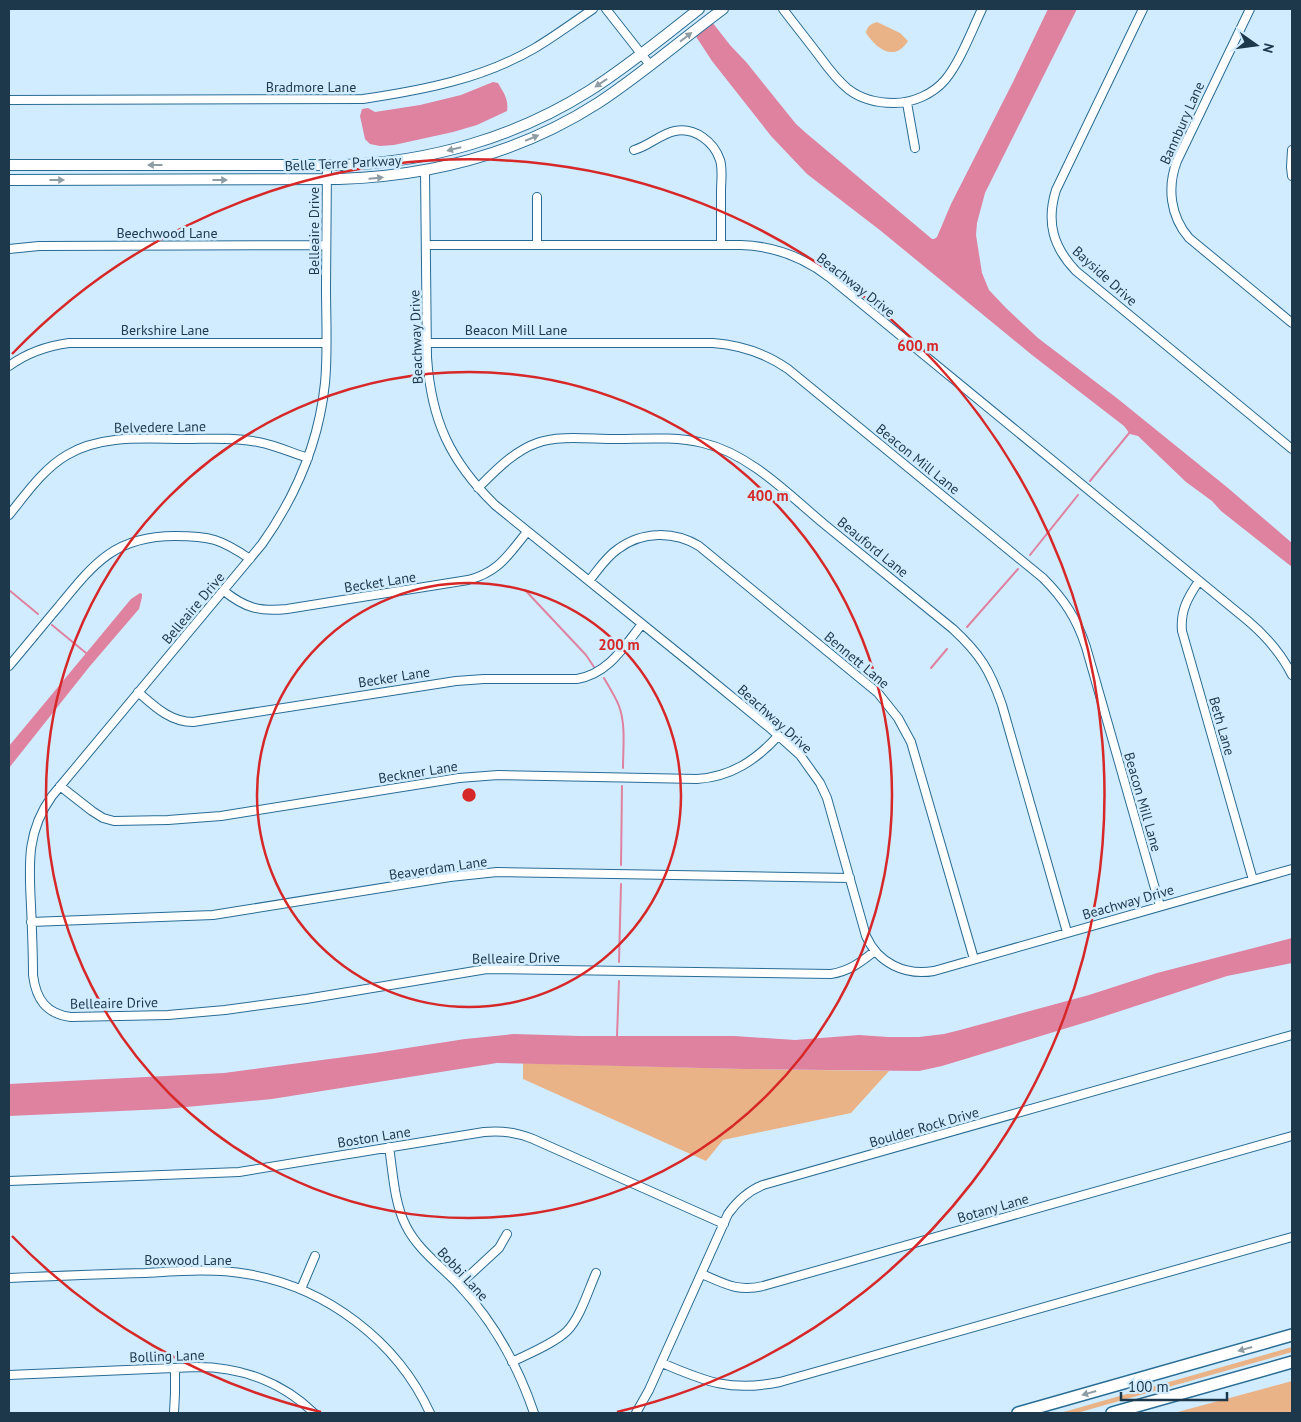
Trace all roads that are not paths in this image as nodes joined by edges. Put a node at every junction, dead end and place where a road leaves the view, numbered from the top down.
1 (593, 9) edge
2 (606, 9) edge
3 (699, 9) edge
4 (723, 9) edge
5 (783, 9) edge
6 (982, 9) edge
7 (1143, 9) edge
8 (1250, 9) edge
9 (641, 54) junction
10 (650, 65) junction
11 (9, 100) edge
12 (907, 103) junction
13 (915, 148) dead end
14 (634, 150) dead end
15 (1292, 150) edge
16 (9, 165) edge
17 (327, 165) junction
18 (425, 171) junction
19 (1292, 176) edge
20 (327, 179) junction
21 (9, 180) edge
22 (537, 197) dead end
23 (537, 244) junction
24 (721, 244) junction
25 (426, 245) junction
26 (326, 246) junction
27 (9, 249) edge
28 (1292, 323) edge
29 (326, 343) junction
30 (426, 343) junction
31 (9, 366) edge
32 (1292, 449) edge
33 (308, 458) junction
34 (478, 488) junction
35 (9, 515) edge
36 (527, 532) junction
37 (250, 559) junction
38 (589, 581) junction
39 (1200, 581) junction
40 (224, 591) junction
41 (642, 624) junction
42 (9, 666) edge
43 (1292, 675) edge
44 (138, 692) junction
45 (778, 736) junction
46 (60, 786) junction
47 (1292, 869) edge
48 (850, 878) junction
49 (1252, 880) junction
50 (1160, 906) junction
51 (31, 922) junction
52 (1067, 932) junction
53 (875, 951) junction
54 (974, 959) junction
55 (1292, 1035) edge
56 (1292, 1136) edge
57 (388, 1147) junction
58 (9, 1181) edge
59 (724, 1224) junction
60 (507, 1234) dead end
61 (1292, 1237) edge
62 (315, 1256) dead end
63 (596, 1273) dead end
64 (702, 1274) junction
65 (9, 1278) edge
66 (459, 1285) junction
67 (301, 1290) junction
68 (1292, 1336) edge
69 (512, 1362) junction
70 (1292, 1362) edge
71 (662, 1363) junction
72 (175, 1368) junction
73 (9, 1375) edge
74 (174, 1413) edge
75 (314, 1413) edge
76 (430, 1413) edge
77 (534, 1413) edge
78 (636, 1413) edge
79 (1018, 1413) edge
80 (1112, 1413) edge

1 - 11 street, Bradmore Lane
2 - 9 street
3 - 9 main road, Belle Terre Parkway
10 -> 4 main road, Belle Terre Parkway
5 - 12 street
6 - 12 street
7 - 32 street, Bayside Drive
8 - 28 street, Bannbury Lane
9 - 10 street
9 -> 17 main road, Belle Terre Parkway
18 -> 10 main road, Belle Terre Parkway
12 - 13 street
14 - 24 street
15 - 19 street
17 -> 16 main road, Belle Terre Parkway
17 - 20 street, Belleaire Drive
20 -> 18 main road, Belle Terre Parkway
18 - 25 street, Beachway Drive
21 -> 20 main road, Belle Terre Parkway
20 - 26 street, Belleaire Drive
22 - 23 street
23 - 24 street, Beachway Drive
23 - 25 street, Beachway Drive
24 - 39 street, Beachway Drive
25 - 30 street, Beachway Drive
26 - 27 street, Beechwood Lane
26 - 29 street, Belleaire Drive
29 - 31 street, Berkshire Lane
29 - 33 street, Belleaire Drive
30 - 34 street, Beachway Drive
30 - 50 street, Beacon Mill Lane
33 - 35 street, Belvedere Lane
33 - 37 street, Belleaire Drive
34 - 36 street, Beachway Drive
34 - 52 street, Beauford Lane
36 - 38 street, Beachway Drive
36 - 40 street, Becket Lane
37 - 40 street, Belleaire Drive
37 - 42 street
38 - 41 street, Beachway Drive
38 - 54 street, Bennett Lane
39 - 43 street, Beachway Drive
39 - 49 street, Beth Lane
40 - 44 street, Belleaire Drive
41 - 44 street, Becker Lane
41 - 45 street, Beachway Drive
44 - 46 street, Belleaire Drive
45 - 46 street, Beckner Lane
45 - 48 street, Beachway Drive
46 - 51 street, Belleaire Drive
47 - 49 street, Beachway Drive
48 - 51 street, Beaverdam Lane
48 - 53 street, Beachway Drive
49 - 50 street, Beachway Drive
50 - 52 street, Beachway Drive
51 - 53 street, Belleaire Drive
52 - 54 street, Beachway Drive
53 - 54 street, Beachway Drive
55 - 59 street, Boulder Rock Drive
56 - 64 street, Botany Lane
57 - 58 street, Boston Lane
57 - 59 street, Boston Lane
57 - 66 street, Bobbi Lane
59 - 64 street, Boulder Rock Drive
60 - 66 street
61 - 71 street
62 - 67 street
63 - 69 street
64 - 71 street, Boulder Rock Drive
65 - 67 street, Boxwood Lane
66 - 69 street, Bobbi Lane
67 - 76 street, Boxwood Lane
68 -> 79 highway
69 - 77 street, Bobbi Lane
70 - 80 highway
71 - 78 street, Boulder Rock Drive
72 - 73 street, Bolling Lane
72 - 74 street
72 - 75 street, Bolling Lane

